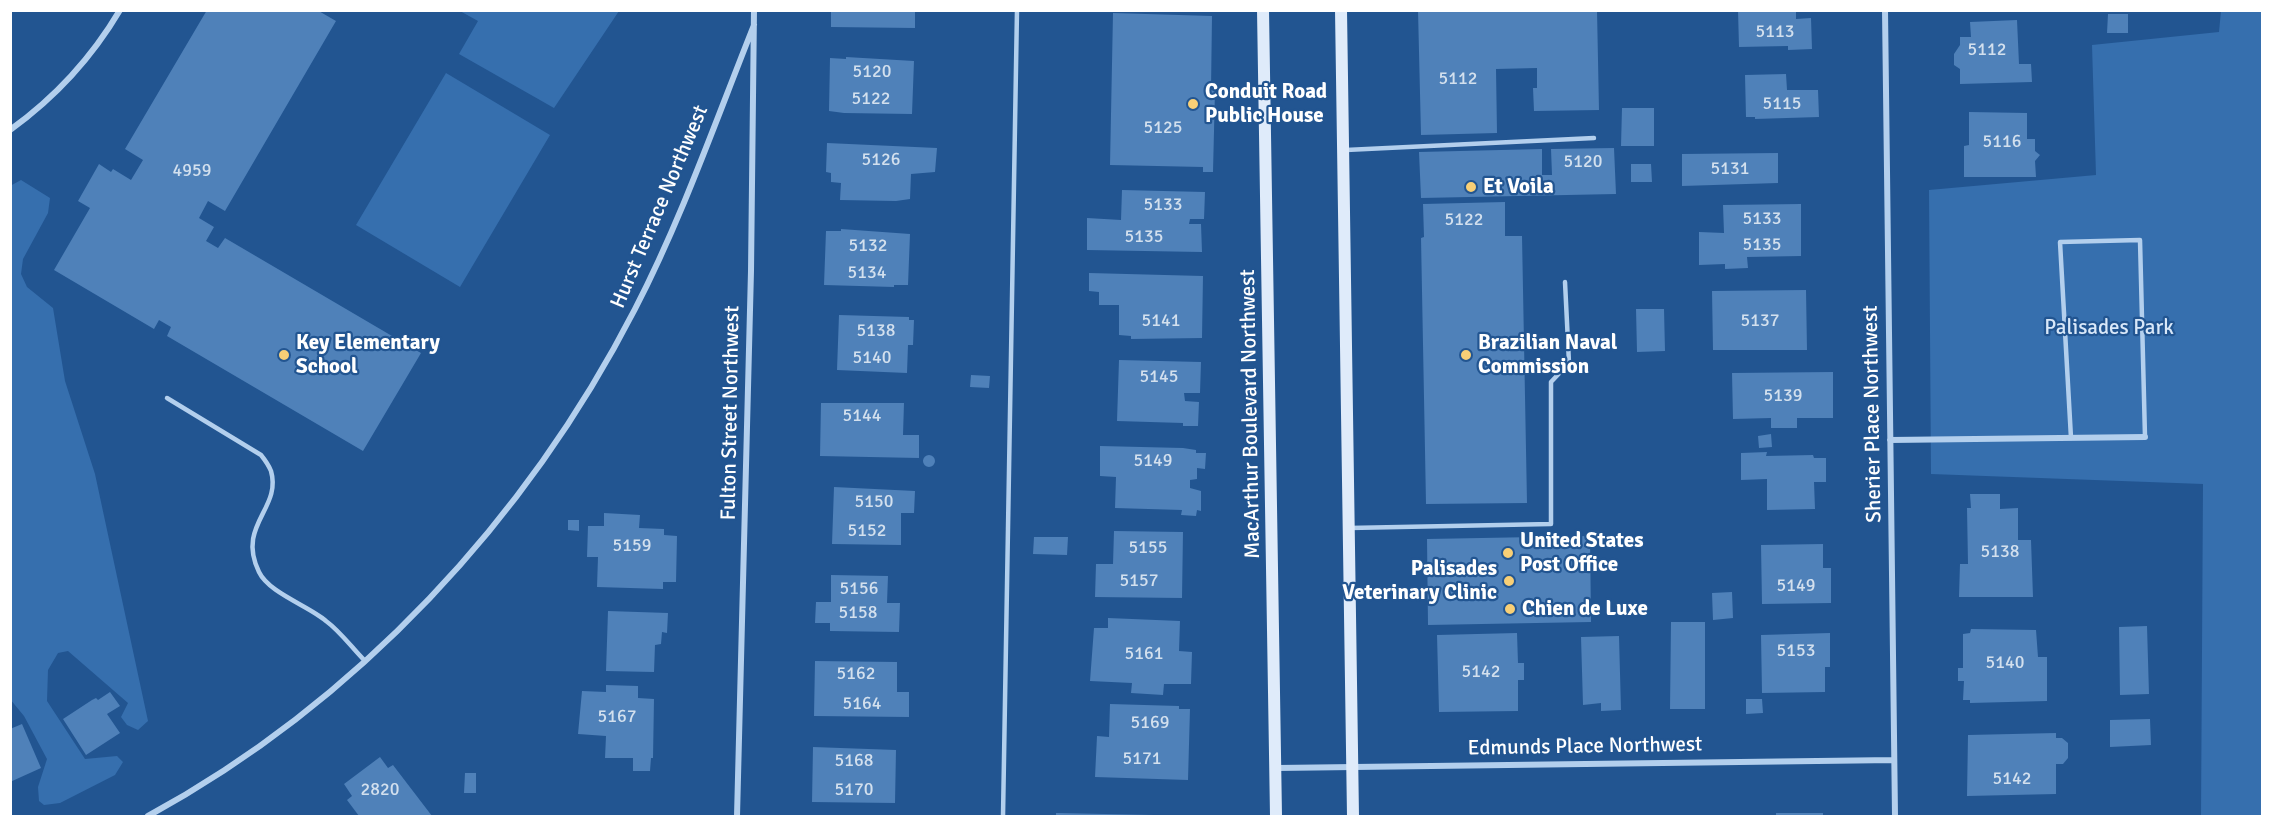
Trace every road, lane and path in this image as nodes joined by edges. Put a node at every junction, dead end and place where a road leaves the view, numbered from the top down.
1 (120, 10) edge
2 (754, 10) edge
3 (1017, 10) edge
4 (1263, 10) edge
5 (1341, 10) edge
6 (1885, 10) edge
7 (754, 25) junction
8 (10, 129) edge
9 (1594, 138) dead end
10 (1343, 150) junction
11 (1565, 282) dead end
12 (167, 398) dead end
13 (2145, 437) joint
14 (2070, 438) junction
15 (1890, 440) junction
16 (1349, 528) junction
17 (365, 661) junction
18 (1894, 760) junction
19 (1352, 767) junction
20 (1277, 768) junction
21 (148, 816) edge
22 (737, 816) edge
23 (1004, 816) edge
24 (1276, 816) edge
25 (1353, 816) edge
26 (1895, 816) edge

1 - 8 street
2 - 7 street, Fulton Street Northwest
3 - 23 lane
4 - 20 main road, MacArthur Boulevard Northwest
5 - 10 main road
6 - 15 street, Sherier Place Northwest
7 - 17 street, Hurst Terrace Northwest
7 - 22 street, Fulton Street Northwest
9 - 10 lane
10 - 16 main road
11 - 16 lane
12 - 17 lane
13 - 14 street
13 - 14 lane
14 - 15 street
15 - 18 street, Sherier Place Northwest
16 - 19 main road
17 - 21 street, Hurst Terrace Northwest
18 - 19 street, Edmunds Place Northwest
18 - 26 street, Sherier Place Northwest
19 - 20 street, Edmunds Place Northwest
19 - 25 main road
20 - 24 main road, MacArthur Boulevard Northwest

